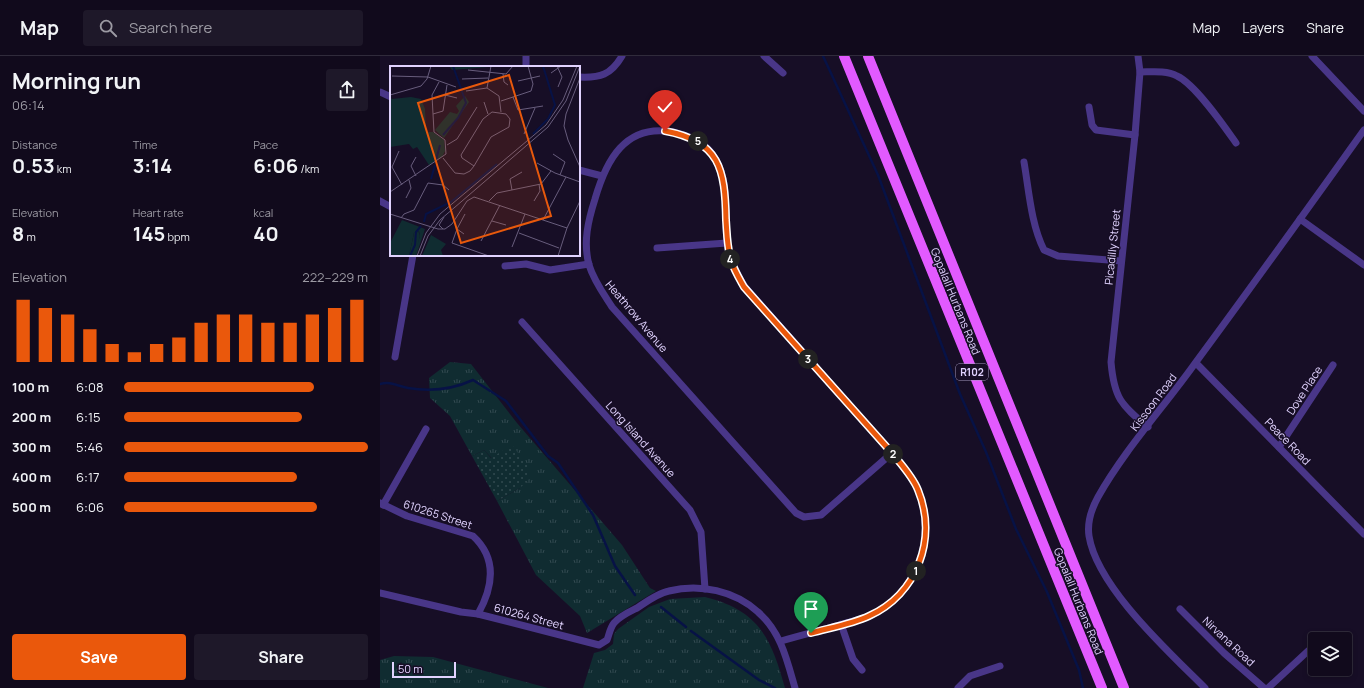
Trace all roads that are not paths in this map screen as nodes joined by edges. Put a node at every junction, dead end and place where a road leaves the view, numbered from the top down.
1 (622, 56) edge
2 (764, 56) edge
3 (844, 56) edge
4 (868, 56) edge
5 (1138, 56) edge
6 (1312, 56) edge
7 (783, 72) dead end
8 (1140, 72) junction
9 (580, 78) edge
10 (380, 92) edge
11 (390, 97) edge
12 (1089, 108) dead end
13 (1364, 111) edge
14 (1364, 130) edge
15 (1136, 135) junction
16 (1236, 143) dead end
17 (1024, 162) dead end
18 (580, 170) edge
19 (602, 176) junction
20 (380, 201) edge
21 (390, 206) edge
22 (1300, 219) junction
23 (727, 243) junction
24 (657, 248) dead end
25 (413, 256) edge
26 (1121, 261) junction
27 (589, 264) junction
28 (1364, 265) edge
29 (505, 266) dead end
30 (522, 322) dead end
31 (395, 357) dead end
32 (1196, 363) junction
33 (1333, 365) dead end
34 (1148, 427) junction
35 (426, 428) dead end
36 (1279, 447) junction
37 (892, 453) junction
38 (382, 504) edge
39 (1364, 534) edge
40 (705, 588) junction
41 (380, 592) edge
42 (1180, 609) dead end
43 (478, 614) junction
44 (841, 624) junction
45 (781, 641) junction
46 (1308, 651) dead end
47 (1000, 666) dead end
48 (862, 670) dead end
49 (795, 688) edge
50 (958, 688) edge
51 (1102, 688) edge
52 (1124, 688) edge
53 (1205, 688) edge
54 (1264, 688) edge
55 (1268, 688) edge

1 - 9 street
2 - 7 street
3 - 51 main road, Gopalall Hurbans Road / R102
4 - 52 main road, Gopalall Hurbans Road / R102
5 - 8 street, Picadilly Street
6 - 13 street
8 - 15 street, Picadilly Street
8 - 16 street
10 - 11 street
12 - 15 street
14 - 22 street, Kissoon Road
15 - 26 street, Picadilly Street
17 - 26 street
18 - 19 street
19 - 23 street, Heathrow Avenue
19 - 27 street, Heathrow Avenue
20 - 21 street
22 - 28 street
22 - 32 street, Kissoon Road
23 - 24 street
23 - 37 street, Heathrow Avenue
25 - 31 street
26 - 34 street, Picadilly Street
27 - 29 street
27 - 37 street, Heathrow Avenue
30 - 40 street, Long Island Avenue
32 - 34 street, Kissoon Road
32 - 36 street, Peace Road
33 - 36 street, Dove Place
34 - 53 street, Kissoon Road
35 - 38 street
36 - 39 street, Peace Road
37 - 44 street, Heathrow Avenue
38 - 43 street, 610265 Street
40 - 43 street, 610264 Street
40 - 45 street
41 - 43 street
42 - 54 street, Nirvana Road
44 - 45 street, Heathrow Avenue
44 - 48 street
45 - 49 street
46 - 55 street
47 - 50 street

